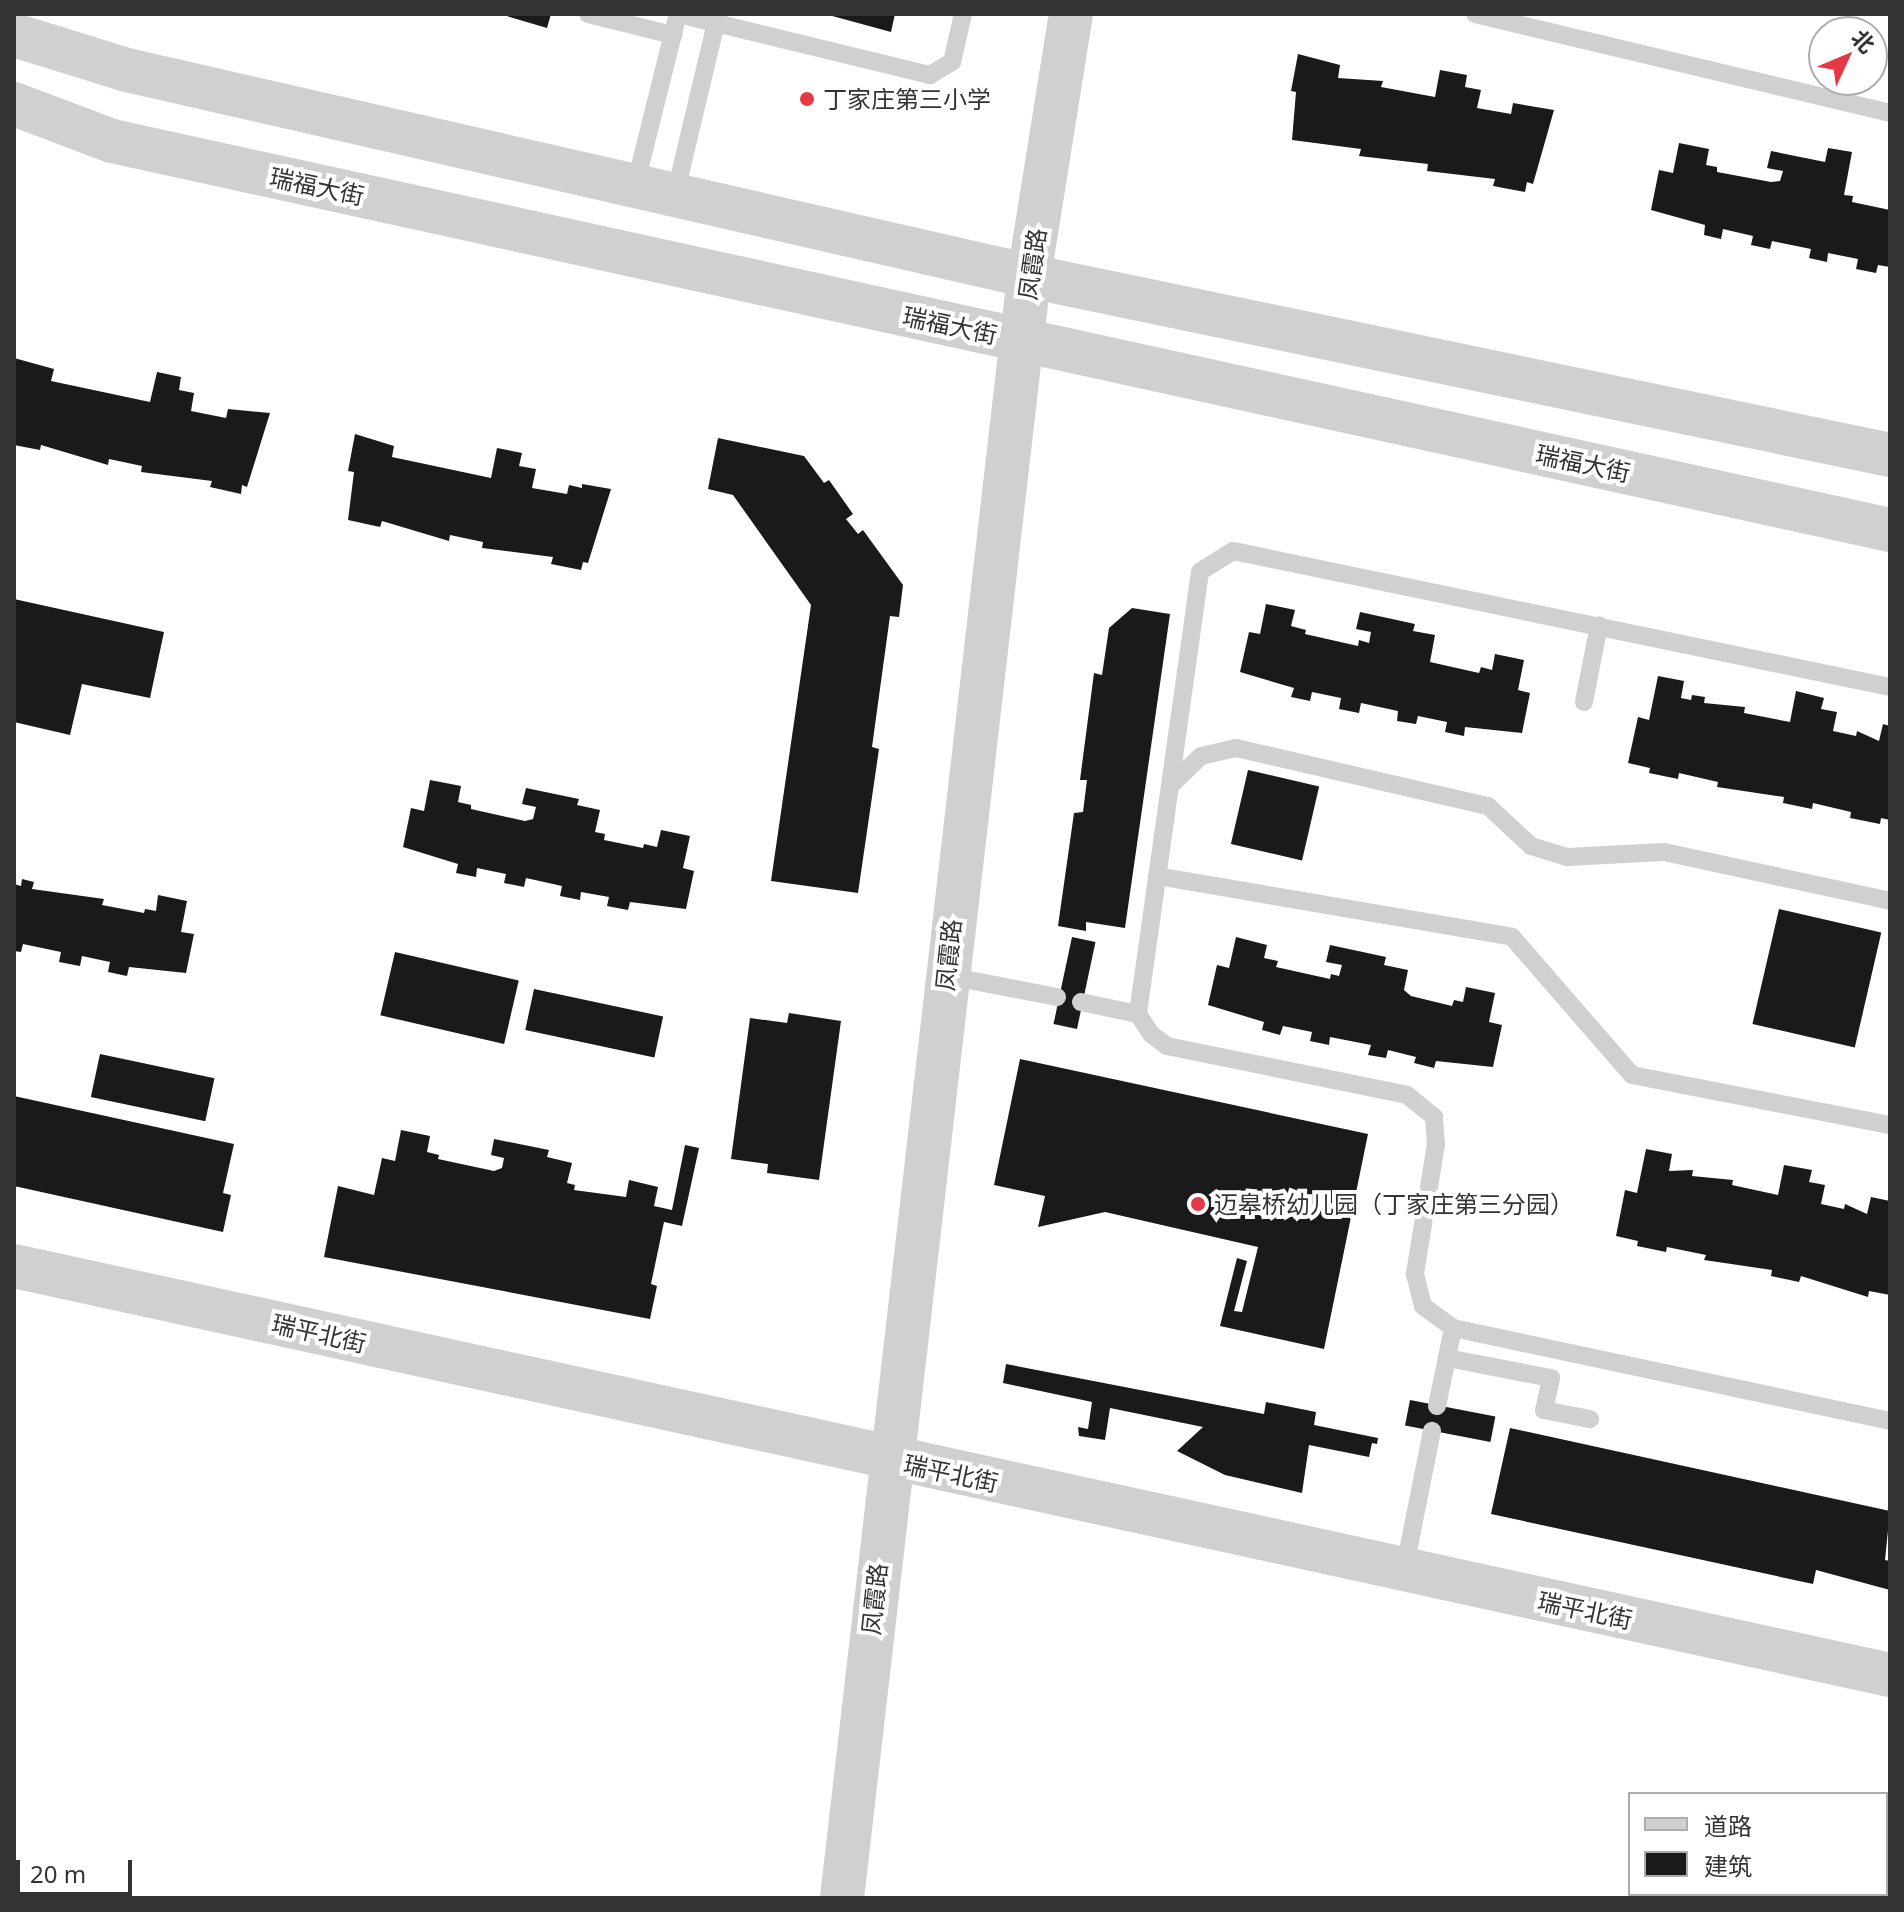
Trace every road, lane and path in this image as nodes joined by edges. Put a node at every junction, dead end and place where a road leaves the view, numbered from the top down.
1 (588, 14) edge
2 (679, 14) edge
3 (963, 14) edge
4 (1071, 14) edge
5 (1475, 14) edge
6 (716, 23) junction
7 (14, 35) edge
8 (673, 35) junction
9 (14, 104) edge
10 (1890, 113) edge
11 (655, 191) junction
12 (1029, 276) junction
13 (1021, 340) junction
14 (1890, 455) edge
15 (1890, 530) edge
16 (1599, 625) junction
17 (1890, 687) edge
18 (1584, 702) dead end
19 (1170, 786) junction
20 (1157, 876) junction
21 (1890, 901) edge
22 (945, 976) junction
23 (1057, 997) dead end
24 (1081, 1002) dead end
25 (1138, 1014) junction
26 (1890, 1125) edge
27 (14, 1266) edge
28 (1453, 1328) junction
29 (1447, 1358) junction
30 (1437, 1406) dead end
31 (1590, 1419) dead end
32 (1890, 1421) edge
33 (1432, 1431) dead end
34 (889, 1460) junction
35 (1404, 1571) junction
36 (1890, 1675) edge
37 (842, 1898) edge

1 - 8 lane
2 - 6 lane
2 - 8 lane
3 - 6 lane
4 - 12 street, 凤霞路
5 - 10 lane
6 - 11 lane
7 - 11 street
8 - 11 lane
9 - 13 street, 瑞福大街
11 - 12 street
12 - 13 street, 凤霞路
12 - 14 street
13 - 15 street, 瑞福大街
13 - 22 street, 凤霞路
16 - 17 lane
16 - 18 lane
16 - 19 lane
19 - 20 lane
19 - 21 lane
20 - 25 lane
20 - 26 lane
22 - 23 lane
22 - 34 street, 凤霞路
24 - 25 lane
25 - 28 lane
27 - 34 street, 瑞平北街
28 - 29 lane
28 - 32 lane
29 - 30 lane
29 - 31 lane
33 - 35 lane
34 - 35 street, 瑞平北街
34 - 37 street, 凤霞路
35 - 36 street, 瑞平北街

